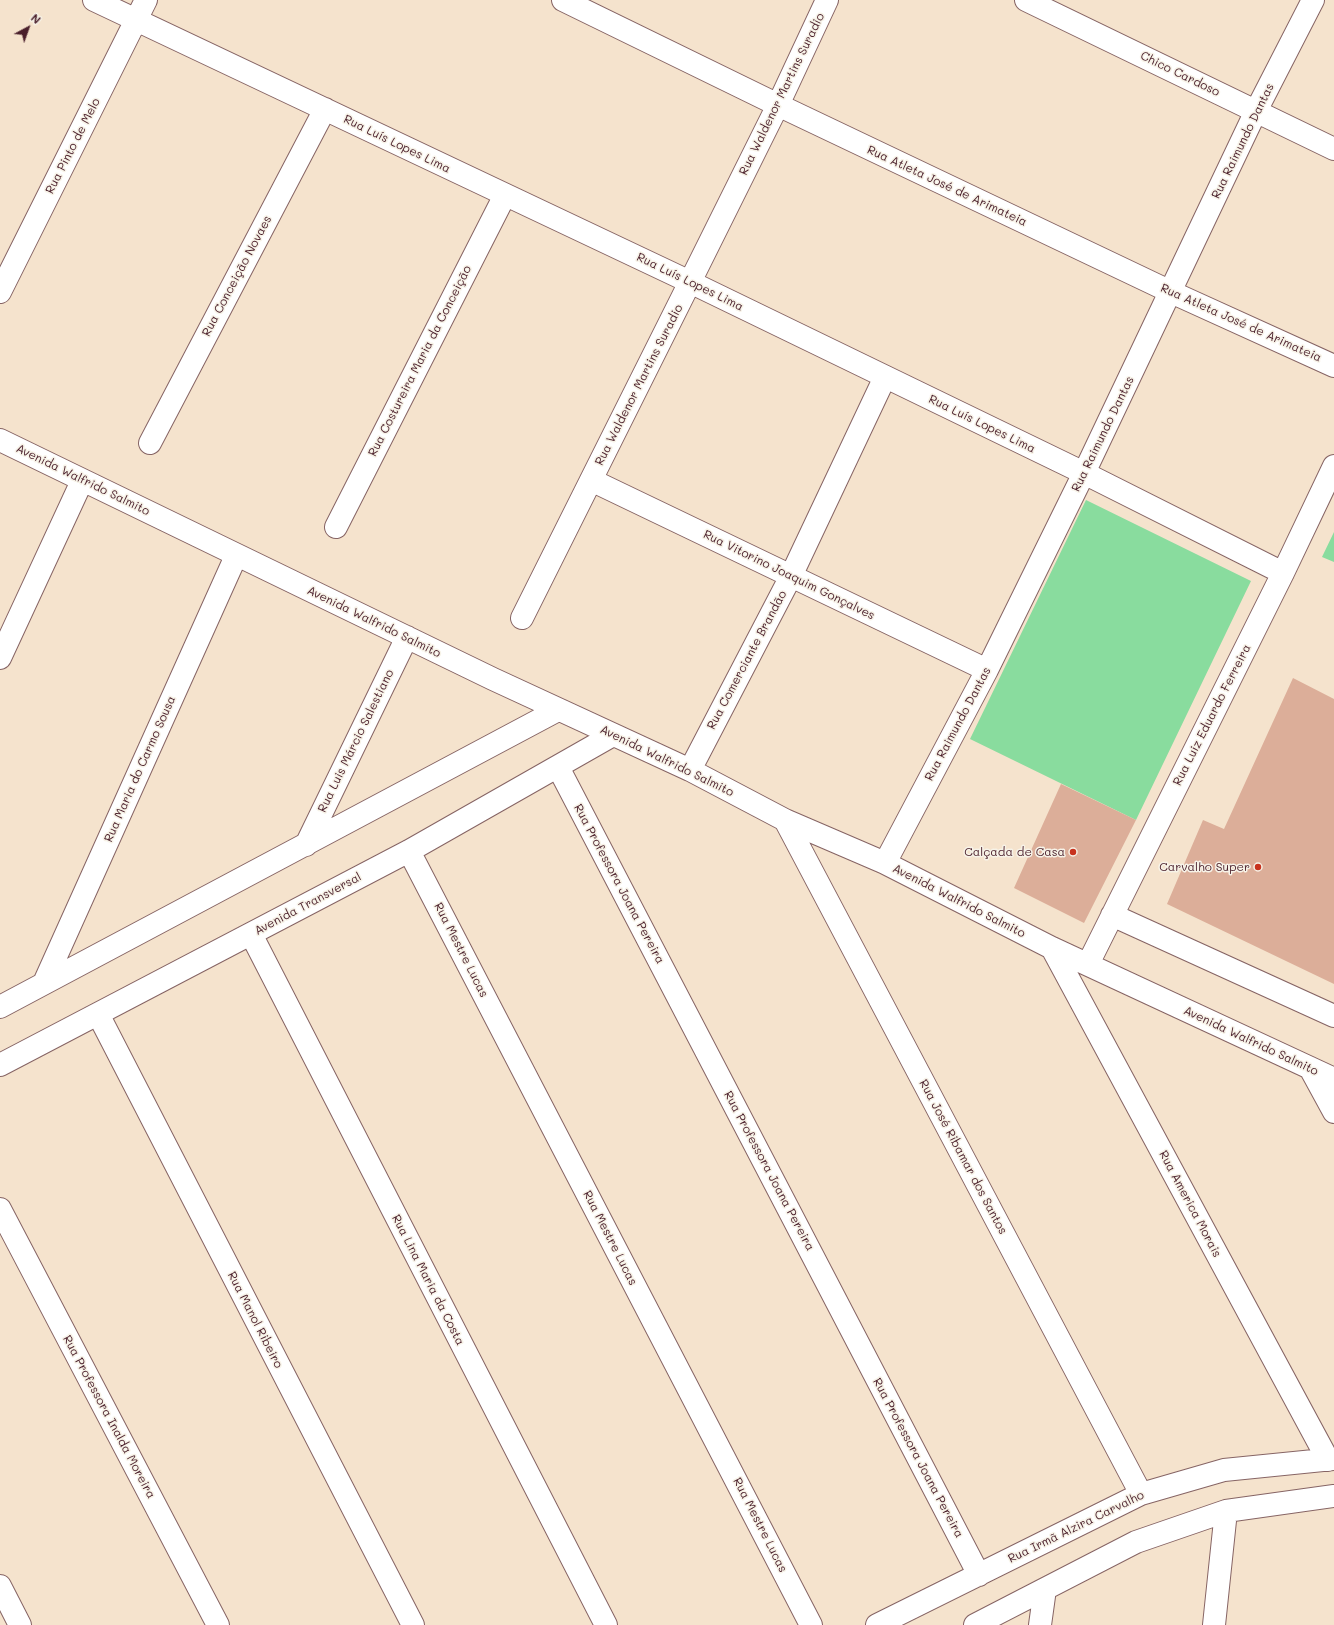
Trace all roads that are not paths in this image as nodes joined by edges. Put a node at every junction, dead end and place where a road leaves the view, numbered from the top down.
1 (94, 0) edge
2 (146, 0) edge
3 (564, 0) edge
4 (827, 0) edge
5 (1026, 0) edge
6 (1313, 0) edge
7 (1063, 8) edge
8 (136, 20) junction
9 (778, 105) junction
10 (325, 109) junction
11 (1256, 111) junction
12 (1334, 149) edge
13 (505, 195) junction
14 (690, 282) junction
15 (0, 292) edge
16 (1171, 292) junction
17 (1334, 366) edge
18 (885, 377) junction
19 (0, 440) edge
20 (150, 443) dead end
21 (1334, 466) edge
22 (1084, 473) junction
23 (590, 480) junction
24 (82, 481) junction
25 (336, 527) dead end
26 (236, 556) junction
27 (1283, 573) junction
28 (791, 576) junction
29 (522, 618) dead end
30 (407, 638) junction
31 (0, 658) edge
32 (987, 670) junction
33 (558, 710) junction
34 (613, 735) junction
35 (558, 767) junction
36 (690, 770) junction
37 (785, 820) junction
38 (306, 845) junction
39 (409, 851) junction
40 (885, 863) junction
41 (1112, 915) junction
42 (251, 934) junction
43 (1052, 948) junction
44 (1088, 964) junction
45 (44, 983) junction
46 (0, 1007) edge
47 (98, 1014) junction
48 (1334, 1016) edge
49 (0, 1065) edge
50 (1310, 1068) junction
51 (1334, 1080) edge
52 (1334, 1112) edge
53 (0, 1209) edge
54 (1331, 1460) edge
55 (1141, 1494) junction
56 (1334, 1496) edge
57 (1226, 1511) junction
58 (979, 1575) junction
59 (0, 1586) edge
60 (1045, 1589) junction
61 (20, 1625) edge
62 (218, 1625) edge
63 (413, 1625) edge
64 (606, 1625) edge
65 (811, 1625) edge
66 (876, 1625) edge
67 (975, 1625) edge
68 (1040, 1625) edge
69 (1214, 1625) edge

1 - 8 street, Rua Luís Lopes Lima
2 - 8 street, Rua Pinto de Melo
3 - 9 street, Rua Atleta José de Arimateia
4 - 9 street, Rua Waldenor Martins Suradio
5 - 7 street, Chico Cardoso
6 - 11 street, Rua Raimundo Dantas
7 - 11 street, Chico Cardoso
8 - 10 street, Rua Luís Lopes Lima
8 - 15 street, Rua Pinto de Melo
9 - 14 street, Rua Waldenor Martins Suradio
9 - 16 street, Rua Atleta José de Arimateia
10 - 13 street, Rua Luís Lopes Lima
10 - 20 street, Rua Conceição Novaes
11 - 12 street, Chico Cardoso
11 - 16 street, Rua Raimundo Dantas
13 - 14 street, Rua Luís Lopes Lima
13 - 25 street, Rua Costureira Maria da Conceição
14 - 18 street, Rua Luís Lopes Lima
14 - 23 street, Rua Waldenor Martins Suradio
16 - 17 street, Rua Atleta José de Arimateia
16 - 22 street, Rua Raimundo Dantas
18 - 22 street, Rua Luís Lopes Lima
18 - 28 street, Rua Comerciante Brandão
19 - 24 street, Avenida Walfrido Salmito
21 - 27 street, Rua Luiz Eduardo Ferreira
22 - 27 street, Rua Luís Lopes Lima
22 - 32 street, Rua Raimundo Dantas
23 - 28 street, Rua Vitorino Joaquim Gonçalves
23 - 29 street, Rua Waldenor Martins Suradio
24 - 26 street, Avenida Walfrido Salmito
24 - 31 street
26 - 30 street, Avenida Walfrido Salmito
26 - 45 street, Rua Maria do Carmo Sousa
27 - 41 street, Rua Luiz Eduardo Ferreira
28 - 32 street, Rua Vitorino Joaquim Gonçalves
28 - 36 street, Rua Comerciante Brandão
30 - 33 street, Avenida Walfrido Salmito
30 - 38 street, Rua Luis Márcio Salestiano
32 - 40 street, Rua Raimundo Dantas
33 - 34 street, Avenida Walfrido Salmito
33 - 38 street
34 - 35 street, Avenida Transversal
34 - 36 street, Avenida Walfrido Salmito
35 - 39 street, Avenida Transversal
35 - 58 street, Rua Professora Joana Pereira
36 - 37 street, Avenida Walfrido Salmito
37 - 40 street, Avenida Walfrido Salmito
37 - 55 street, Rua José Ribamar dos Santos
38 - 45 street
39 - 42 street, Avenida Transversal
39 - 65 street, Rua Mestre Lucas
40 - 43 street, Avenida Walfrido Salmito
41 - 44 street, Rua Luiz Eduardo Ferreira
41 - 48 street
42 - 47 street, Avenida Transversal
42 - 64 street, Rua Lina Maria da Costa
43 - 44 street, Avenida Walfrido Salmito
43 - 54 street, Rua America Morais
44 - 50 street, Avenida Walfrido Salmito
45 - 46 street
47 - 49 street, Avenida Transversal
47 - 63 street, Rua Manol Ribeiro
50 - 51 street, Avenida Walfrido Salmito
50 - 52 street
53 - 62 street, Rua Professora Inalda Moreira
54 - 55 street, Rua Irmã Alzira Carvalho
55 - 58 street, Rua Irmã Alzira Carvalho
56 - 57 street
57 - 60 street
57 - 69 street
58 - 66 street, Rua Irmã Alzira Carvalho
59 - 61 street
60 - 67 street
60 - 68 street

